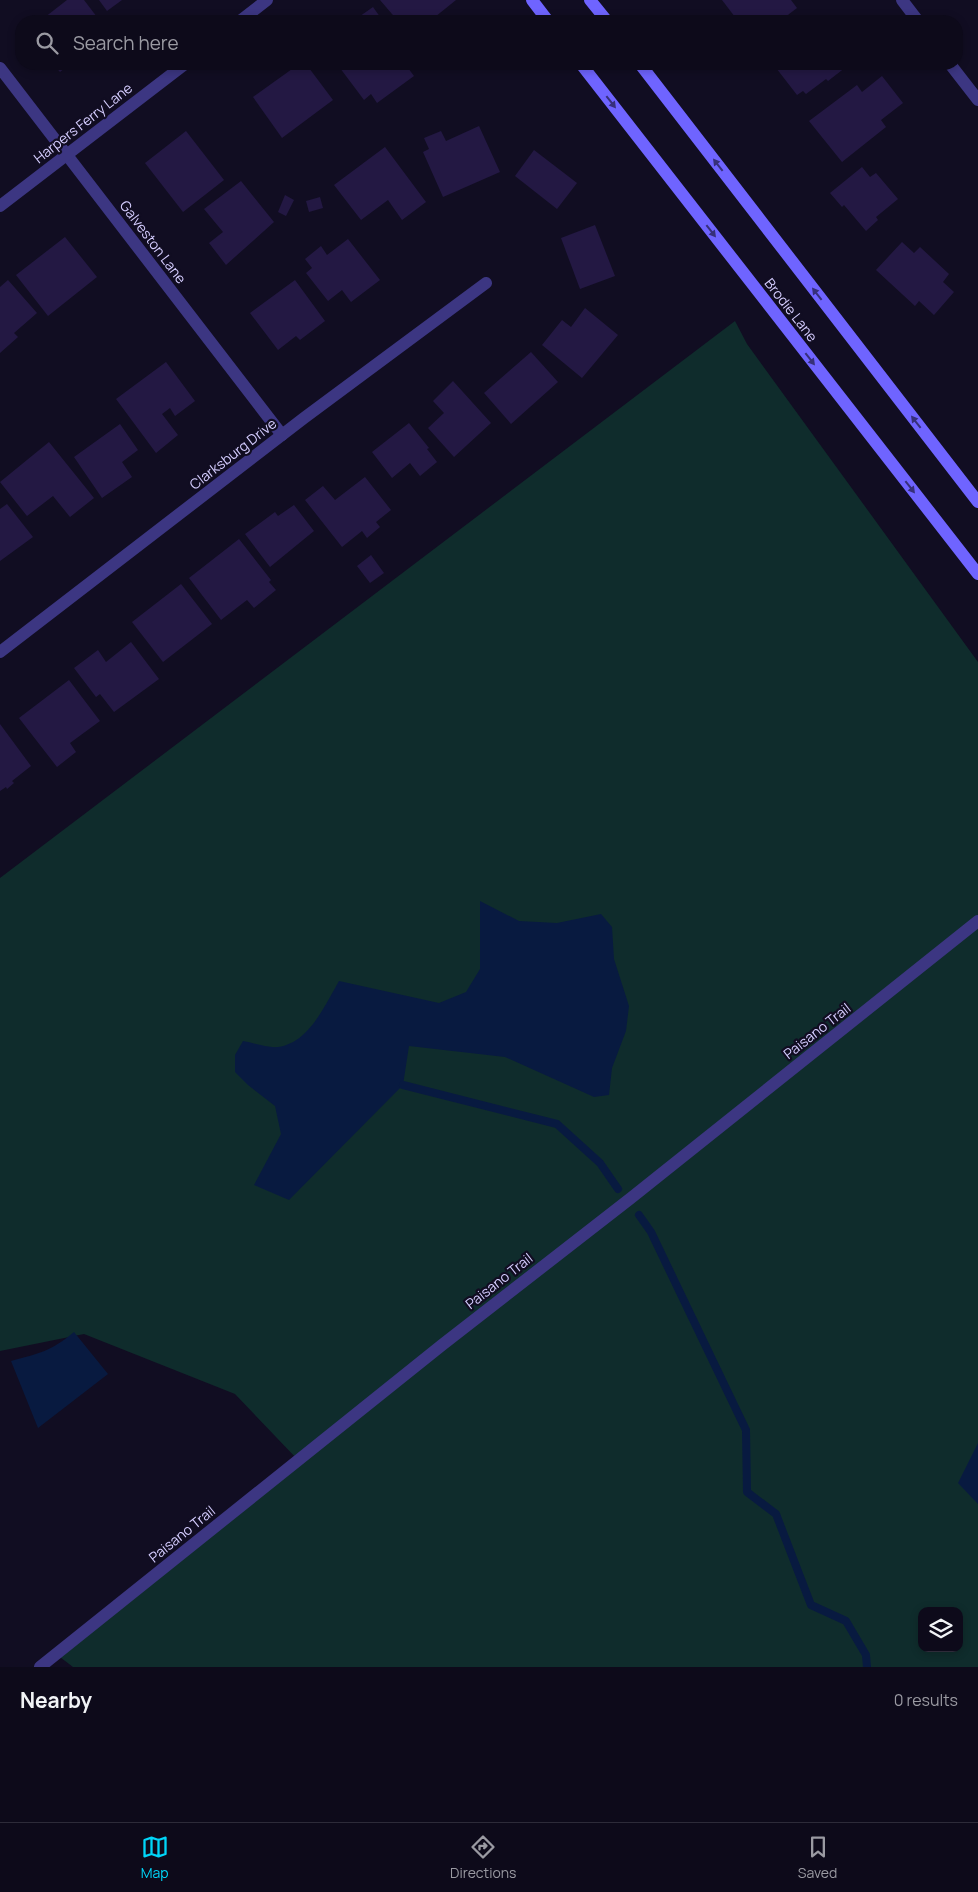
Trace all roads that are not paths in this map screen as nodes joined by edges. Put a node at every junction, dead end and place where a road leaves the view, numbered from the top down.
1 (267, 0) edge
2 (532, 0) edge
3 (590, 0) edge
4 (902, 0) edge
5 (248, 15) edge
6 (543, 15) edge
7 (602, 15) edge
8 (913, 15) edge
9 (0, 68) edge
10 (177, 70) edge
11 (586, 70) edge
12 (645, 70) edge
13 (955, 70) edge
14 (978, 100) edge
15 (67, 155) junction
16 (0, 206) edge
17 (486, 283) dead end
18 (282, 435) junction
19 (978, 502) edge
20 (978, 574) edge
21 (0, 652) edge
22 (978, 921) edge
23 (40, 1667) edge

1 - 5 street
2 - 6 main road
3 - 7 main road
4 - 8 street
9 - 15 street, Galveston Lane
10 - 15 street, Harpers Ferry Lane
11 -> 20 main road, Brodie Lane
19 -> 12 main road
13 - 14 street
15 - 16 street, Harpers Ferry Lane
15 - 18 street, Galveston Lane
17 - 18 street, Clarksburg Drive
18 - 21 street, Clarksburg Drive
22 - 23 street, Paisano Trail

